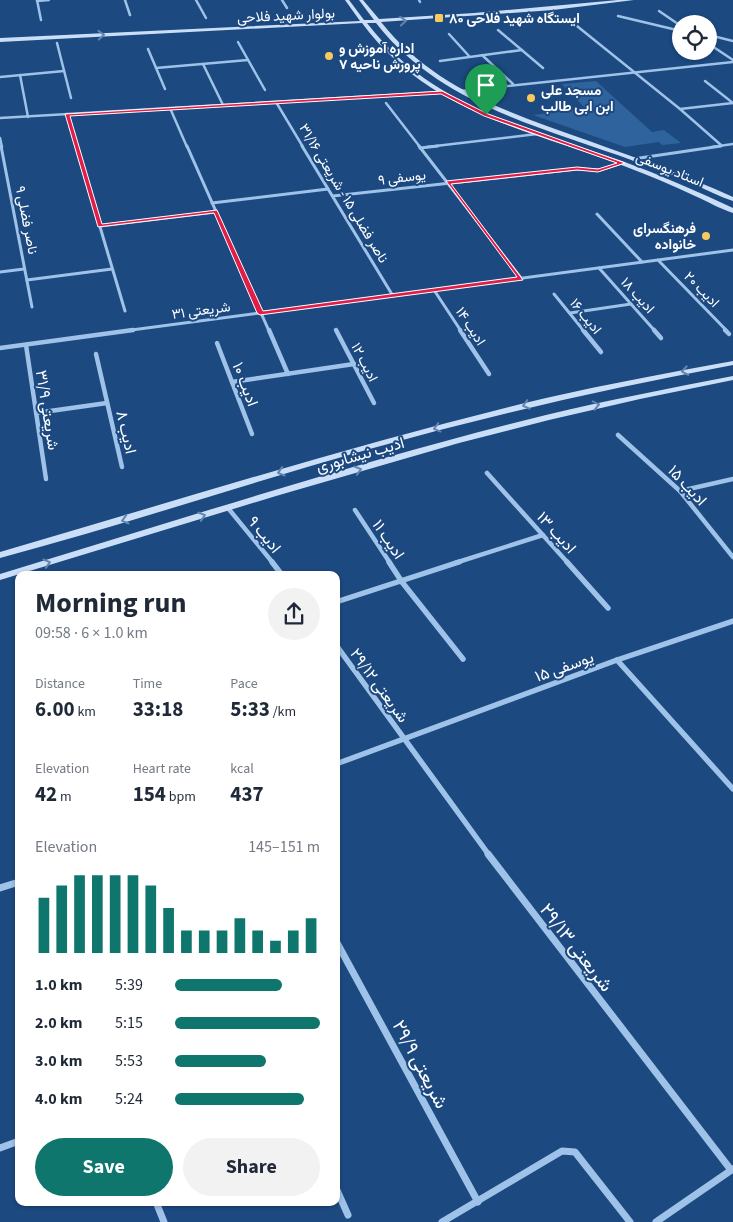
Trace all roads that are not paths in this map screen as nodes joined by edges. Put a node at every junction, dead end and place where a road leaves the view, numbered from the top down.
1 (37, 0) edge
2 (49, 0) edge
3 (124, 0) edge
4 (196, 0) edge
5 (282, 0) edge
6 (346, 0) edge
7 (361, 0) edge
8 (575, 0) edge
9 (632, 0) edge
10 (287, 8) dead end
11 (659, 11) dead end
12 (130, 15) dead end
13 (358, 16) junction
14 (373, 16) junction
15 (618, 16) dead end
16 (206, 18) dead end
17 (41, 20) dead end
18 (672, 20) edge
19 (379, 22) junction
20 (572, 22) dead end
21 (364, 23) junction
22 (672, 29) edge
23 (498, 30) dead end
24 (0, 34) edge
25 (449, 34) dead end
26 (717, 37) edge
27 (0, 40) edge
28 (733, 41) edge
29 (238, 42) dead end
30 (57, 43) dead end
31 (148, 49) dead end
32 (522, 50) junction
33 (717, 50) edge
34 (482, 54) junction
35 (468, 56) junction
36 (248, 60) junction
37 (440, 61) dead end
38 (733, 61) edge
39 (203, 64) junction
40 (156, 68) junction
41 (543, 68) dead end
42 (64, 71) junction
43 (634, 72) junction
44 (20, 75) junction
45 (0, 77) edge
46 (705, 81) dead end
47 (513, 84) junction
48 (165, 89) dead end
49 (265, 90) dead end
50 (460, 91) junction
51 (442, 92) junction
52 (71, 98) dead end
53 (276, 102) junction
54 (386, 103) dead end
55 (733, 103) edge
56 (223, 105) junction
57 (170, 108) junction
58 (680, 109) junction
59 (67, 114) junction
60 (28, 117) junction
61 (0, 118) edge
62 (537, 134) junction
63 (0, 138) edge
64 (733, 144) edge
65 (721, 145) junction
66 (420, 148) junction
67 (633, 159) junction
68 (622, 163) junction
69 (448, 182) junction
70 (328, 189) junction
71 (333, 196) junction
72 (733, 200) edge
73 (212, 203) junction
74 (733, 211) edge
75 (216, 212) junction
76 (597, 214) dead end
77 (100, 226) junction
78 (733, 250) edge
79 (658, 260) junction
80 (642, 262) junction
81 (599, 268) junction
82 (24, 269) junction
83 (112, 270) junction
84 (0, 272) edge
85 (521, 278) junction
86 (26, 280) junction
87 (434, 290) junction
88 (554, 294) dead end
89 (393, 296) junction
90 (631, 304) junction
91 (32, 307) dead end
92 (124, 311) dead end
93 (260, 313) junction
94 (570, 313) junction
95 (336, 330) dead end
96 (729, 334) dead end
97 (661, 338) dead end
98 (217, 343) dead end
99 (26, 345) junction
100 (0, 348) edge
101 (601, 352) dead end
102 (96, 354) dead end
103 (733, 363) edge
104 (354, 364) junction
105 (288, 374) junction
106 (489, 374) dead end
107 (733, 378) edge
108 (232, 382) junction
109 (107, 403) junction
110 (374, 403) dead end
111 (36, 413) junction
112 (484, 415) junction
113 (498, 430) junction
114 (252, 434) dead end
115 (618, 436) dead end
116 (122, 467) dead end
117 (487, 472) dead end
118 (46, 479) dead end
119 (733, 479) edge
120 (680, 491) junction
121 (228, 508) junction
122 (354, 510) dead end
123 (543, 535) junction
124 (0, 556) edge
125 (733, 558) edge
126 (17, 571) edge
127 (279, 571) edge
128 (15, 572) edge
129 (0, 576) edge
130 (402, 582) junction
131 (340, 601) edge
132 (608, 608) dead end
133 (733, 621) edge
134 (340, 650) edge
135 (462, 659) dead end
136 (618, 660) junction
137 (404, 738) junction
138 (340, 762) edge
139 (733, 788) edge
140 (15, 883) edge
141 (0, 888) edge
142 (340, 956) edge
143 (15, 1142) edge
144 (0, 1148) edge
145 (732, 1170) edge
146 (340, 1197) edge
147 (478, 1202) junction
148 (158, 1206) edge
149 (348, 1215) dead end
150 (164, 1222) edge
151 (442, 1222) edge
152 (630, 1222) edge
153 (656, 1222) edge

1 - 2 street
1 - 17 street
3 - 12 street
4 - 16 street
5 - 10 street
6 - 13 main road, استاد یوسفی
7 - 14 main road, استاد یوسفی
8 - 14 main road, بولوار شهید فلاحی
19 -> 9 main road, بولوار شهید فلاحی
11 - 18 street
13 - 14 main road, بولوار شهید فلاحی
13 - 21 main road, استاد یوسفی
13 - 24 main road, بولوار شهید فلاحی
14 - 19 main road, استاد یوسفی
15 - 22 street
19 - 21 main road, بولوار شهید فلاحی
19 - 50 main road, استاد یوسفی
20 - 43 street
27 -> 21 main road, بولوار شهید فلاحی
21 - 51 main road, استاد یوسفی
23 - 32 street
25 - 35 street
26 - 28 street
29 - 36 street
30 - 42 street
31 - 40 street
32 - 34 street
32 - 41 street
33 - 38 street
34 - 35 street
34 - 47 street
35 - 37 street
36 - 39 street
36 - 49 street
38 - 43 street
39 - 40 street
39 - 56 street
40 - 48 street
42 - 44 street
42 - 52 street
43 - 47 street
43 - 58 street
44 - 45 street
44 - 60 street
46 - 55 street
47 - 50 street
50 - 67 main road, استاد یوسفی
51 - 53 street
51 - 62 main road, استاد یوسفی
53 - 56 street
53 - 70 street, ناصر فضلی ۱۵ - شریعتی ۳۱/۱۶
54 - 66 street
55 - 58 street
56 - 57 street
57 - 59 street
57 - 73 street
58 - 65 street
59 - 60 street
59 - 77 street
60 - 61 street
62 - 66 street
62 - 68 main road, استاد یوسفی
63 - 82 street, ناصر فضلی ۹
64 - 65 street
65 - 67 street
66 - 69 street
67 - 72 main road, استاد یوسفی
68 - 69 street, یوسفی ۹
68 - 74 main road, استاد یوسفی
69 - 71 street, یوسفی ۹
69 - 85 street
70 - 71 street, ناصر فضلی ۱۵ - شریعتی ۳۱/۱۶
70 - 73 street
71 - 89 street, ناصر فضلی ۱۵ - شریعتی ۳۱/۱۶
73 - 75 street
75 - 77 street
75 - 93 street
76 - 80 street
77 - 83 street
78 - 79 street, شریعتی ۳۱
79 - 80 street, شریعتی ۳۱
79 - 96 street, ادیب ۲۰
80 - 81 street, شریعتی ۳۱
81 - 85 street, شریعتی ۳۱
81 - 90 street, ادیب ۱۸
82 - 84 street
82 - 86 street, ناصر فضلی ۹
83 - 86 street
83 - 92 street
85 - 87 street, شریعتی ۳۱
86 - 91 street, ناصر فضلی ۹
87 - 89 street, شریعتی ۳۱
87 - 106 street, ادیب ۱۴
88 - 94 street, ادیب ۱۶
89 - 93 street, شریعتی ۳۱
90 - 94 street
90 - 97 street, ادیب ۱۸
93 - 99 street, شریعتی ۳۱
93 - 105 street
94 - 101 street, ادیب ۱۶
95 - 104 street, ادیب ۱۲
98 - 108 street, ادیب ۱۰
99 - 100 street, شریعتی ۳۱
99 - 111 street, شریعتی ۳۱/۹
102 - 109 street, ادیب ۸
103 -> 112 main road, ادیب نیشابوری
104 - 105 street
104 - 110 street, ادیب ۱۲
105 - 108 street
113 -> 107 main road, ادیب نیشابوری
108 - 114 street, ادیب ۱۰
109 - 111 street
109 - 116 street, ادیب ۸
111 - 118 street, شریعتی ۳۱/۹
112 - 113 main road
112 -> 124 main road, ادیب نیشابوری
121 -> 113 main road, ادیب نیشابوری
115 - 120 street, ادیب ۱۵
117 - 123 street, ادیب ۱۳
119 - 120 street
120 - 125 street, ادیب ۱۵
126 -> 121 main road, ادیب نیشابوری
121 - 127 street, ادیب ۹
122 - 130 street, ادیب ۱۱
123 - 130 street
123 - 132 street, ادیب ۱۳
129 -> 128 main road, ادیب نیشابوری
130 - 131 street
130 - 135 street, ادیب ۱۱
133 - 136 street, یوسفی ۱۵
134 - 137 street, شریعتی ۲۹/۱۲
136 - 137 street, یوسفی ۱۵
136 - 139 street
137 - 138 street, یوسفی ۱۵
137 - 145 street, شریعتی ۲۹/۱۳
140 - 141 street
142 - 147 street, شریعتی ۲۹/۹
143 - 144 street
145 - 153 street
146 - 149 street
147 - 151 street
147 - 152 street
148 - 150 street

